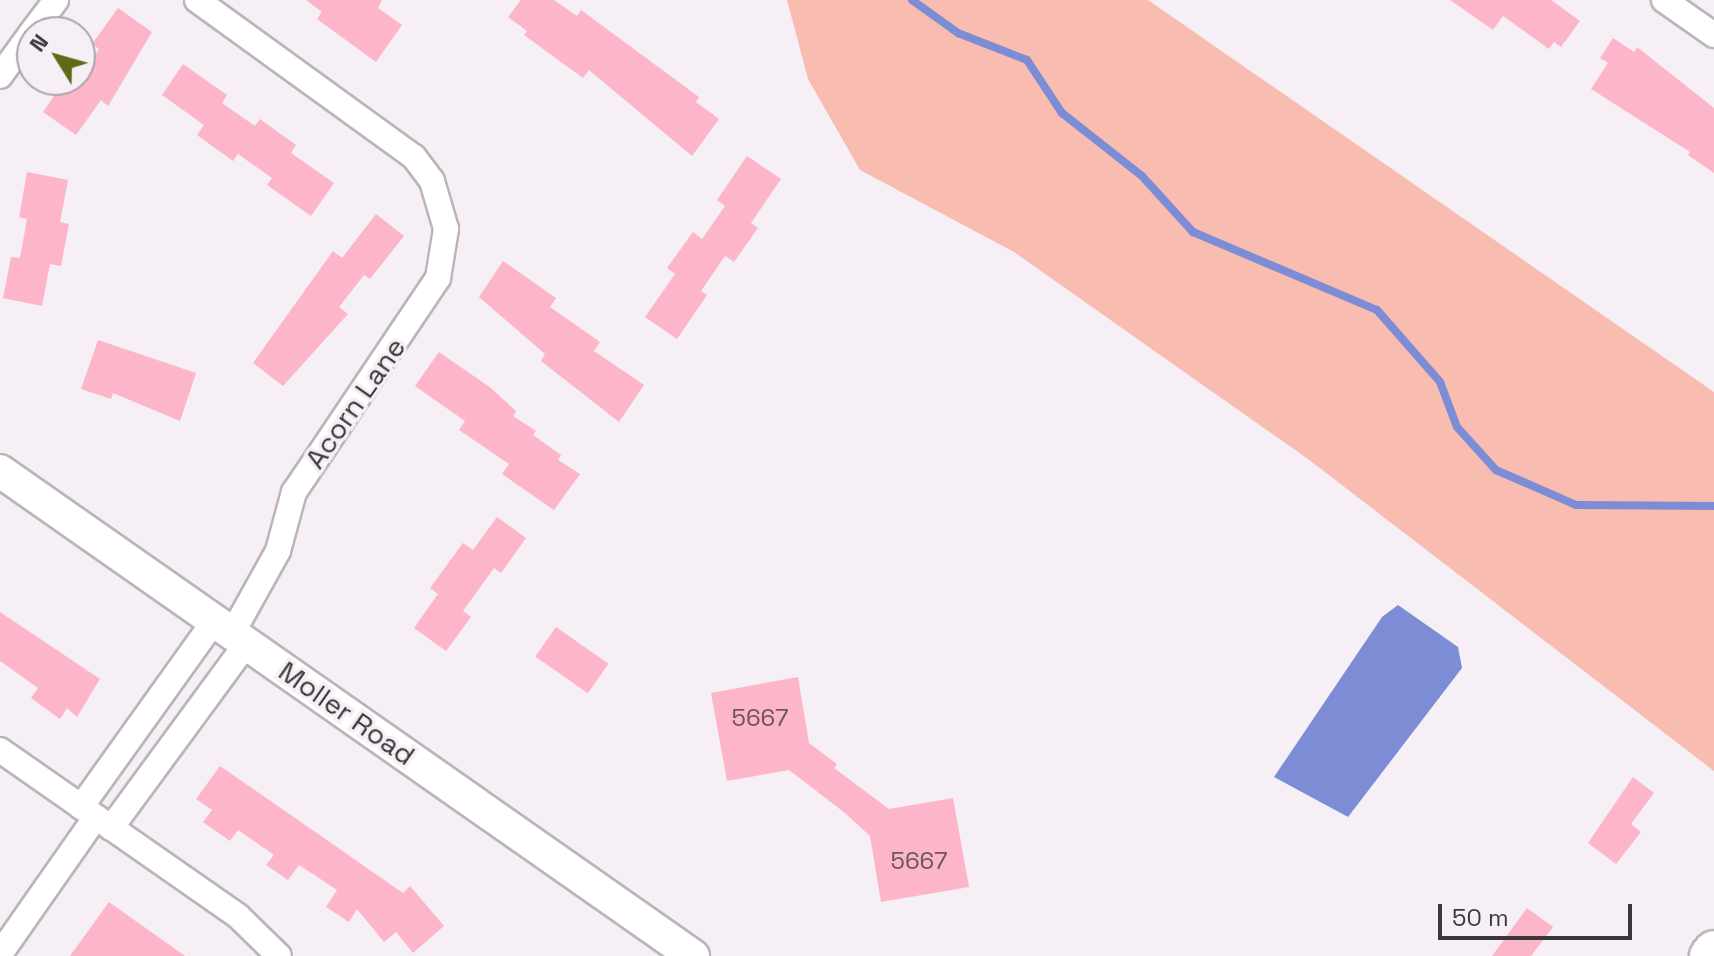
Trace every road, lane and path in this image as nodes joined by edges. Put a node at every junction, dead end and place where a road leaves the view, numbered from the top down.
1 (197, 0) edge
2 (1664, 0) edge
3 (1714, 35) edge
4 (16, 54) edge
5 (0, 76) edge
6 (0, 471) edge
7 (232, 632) junction
8 (0, 750) edge
9 (96, 817) junction
10 (0, 954) edge
11 (279, 956) edge
12 (693, 956) edge

1 - 7 street, Acorn Lane
2 - 3 street
4 - 5 street
6 - 7 street, Moller Road
7 - 9 street
7 - 9 street
7 - 12 street, Moller Road
8 - 9 street
9 - 10 street
9 - 11 street

